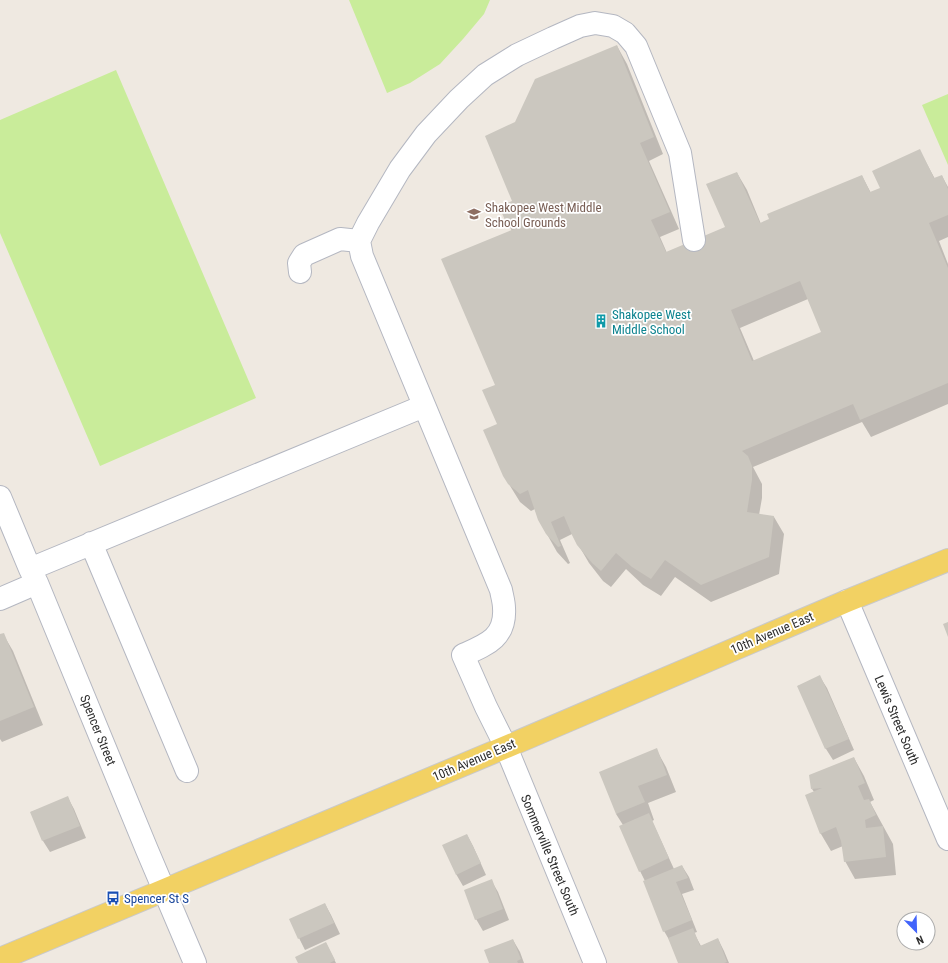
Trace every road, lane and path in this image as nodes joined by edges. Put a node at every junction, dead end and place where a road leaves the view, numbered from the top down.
1 (694, 240) dead end
2 (359, 241) junction
3 (300, 272) dead end
4 (424, 406) junction
5 (0, 496) edge
6 (91, 543) junction
7 (948, 560) edge
8 (34, 576) junction
9 (0, 599) edge
10 (847, 601) junction
11 (506, 747) junction
12 (187, 771) dead end
13 (948, 839) edge
14 (164, 890) junction
15 (0, 959) edge
16 (195, 963) edge
17 (595, 963) edge

1 - 2 street
2 - 3 street
2 - 4 street
4 - 6 street
4 - 11 street, Sommerville Street South
5 - 8 street, Spencer Street
6 - 8 street
6 - 12 street
7 - 10 main road, 10th Avenue East
8 - 9 street
8 - 14 street, Spencer Street
10 - 11 main road, 10th Avenue East
10 - 13 street, Lewis Street South
11 - 14 main road, 10th Avenue East
11 - 17 street, Sommerville Street South
14 - 15 main road, 10th Avenue East
14 - 16 street, Spencer Street

